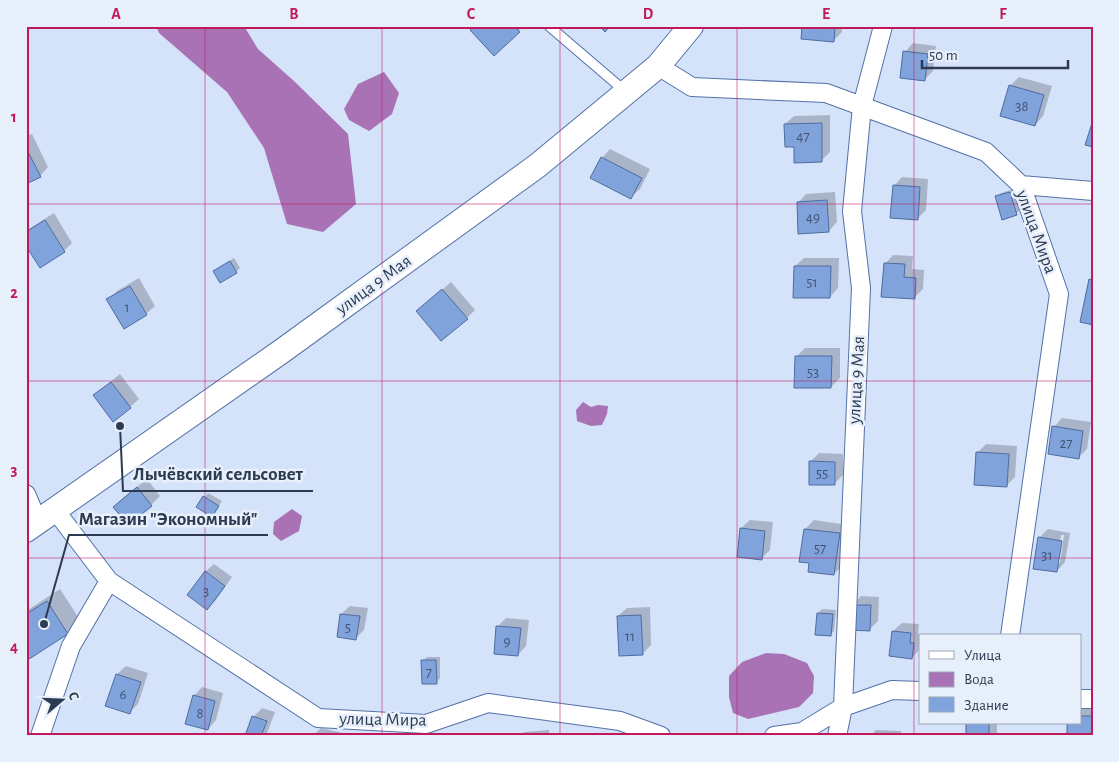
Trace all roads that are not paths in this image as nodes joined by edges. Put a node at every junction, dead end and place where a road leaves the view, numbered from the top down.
1 (549, 26) edge
2 (691, 26) edge
3 (883, 26) edge
4 (658, 66) junction
5 (627, 92) junction
6 (862, 106) junction
7 (1021, 184) junction
8 (1093, 191) edge
9 (26, 494) edge
10 (40, 520) edge
11 (109, 581) junction
12 (1010, 634) edge
13 (919, 691) edge
14 (843, 707) junction
15 (40, 736) edge
16 (661, 736) edge
17 (774, 736) edge
18 (837, 736) edge

1 - 5 lane
2 - 4 main road, улица 9 Мая
3 - 6 street, улица 9 Мая
4 - 5 main road, улица 9 Мая
4 - 6 street, улица Мира
5 - 10 main road, улица 9 Мая
6 - 7 street, улица Мира
6 - 14 street, улица 9 Мая
7 - 8 street
7 - 12 street, улица Мира
9 - 10 street, улица Мира
10 - 11 street, улица Мира
11 - 15 street
11 - 16 street, улица Мира
13 - 14 street
14 - 17 street
14 - 18 street, улица 9 Мая

